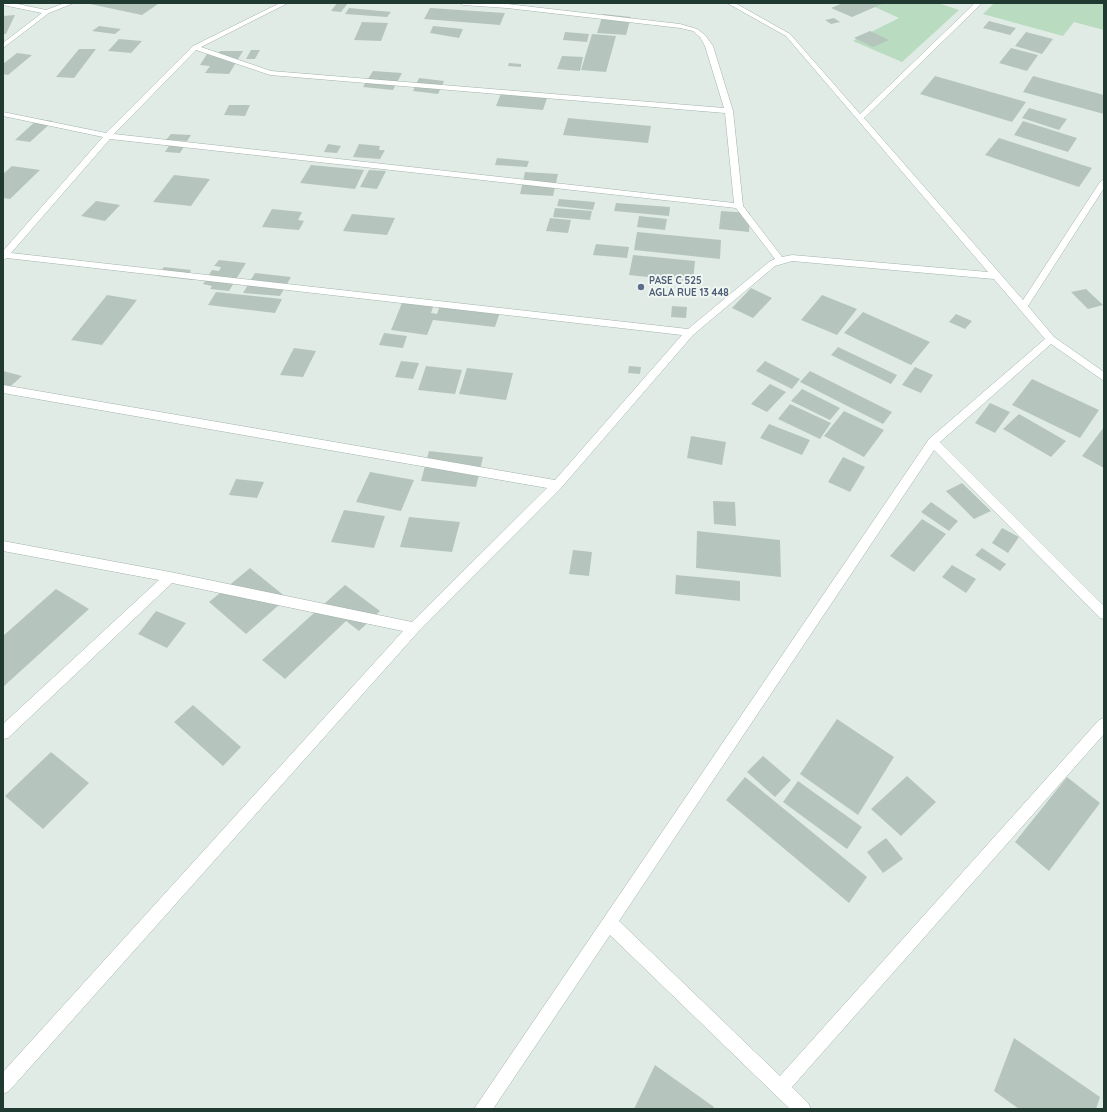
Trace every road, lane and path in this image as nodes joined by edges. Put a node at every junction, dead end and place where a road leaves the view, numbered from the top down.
1 (3, 3) edge
2 (71, 3) edge
3 (285, 3) edge
4 (463, 3) edge
5 (730, 3) edge
6 (979, 3) edge
7 (510, 5) edge
8 (47, 12) junction
9 (3, 46) edge
10 (195, 46) junction
11 (729, 111) junction
12 (3, 114) edge
13 (860, 118) junction
14 (108, 136) junction
15 (1104, 182) edge
16 (739, 206) junction
17 (4, 256) edge
18 (780, 260) junction
19 (997, 276) junction
20 (1023, 307) junction
21 (690, 333) junction
22 (1051, 339) junction
23 (1104, 377) edge
24 (3, 389) edge
25 (933, 442) junction
26 (557, 485) junction
27 (3, 546) edge
28 (170, 577) junction
29 (1104, 614) edge
30 (414, 628) junction
31 (1104, 724) edge
32 (3, 732) edge
33 (609, 923) junction
34 (3, 1085) edge
35 (780, 1088) junction
36 (483, 1109) edge
37 (802, 1109) edge

1 - 8 street
2 - 8 street
3 - 10 street
4 - 7 street
5 - 13 street
6 - 13 street
7 - 11 street
8 - 9 street
10 - 11 street
10 - 14 street
11 - 16 street
12 - 14 street
13 - 19 street
14 - 16 street
14 - 17 street
15 - 20 street
16 - 18 street
17 - 21 street
18 - 19 street
18 - 21 street
19 - 20 street
20 - 22 street
21 - 26 street
22 - 23 street
22 - 25 street
24 - 26 street
25 - 29 street
25 - 33 street
26 - 30 street
27 - 28 street
28 - 30 street
28 - 32 street
30 - 34 street
31 - 35 street
33 - 35 street
33 - 36 street
35 - 37 street

